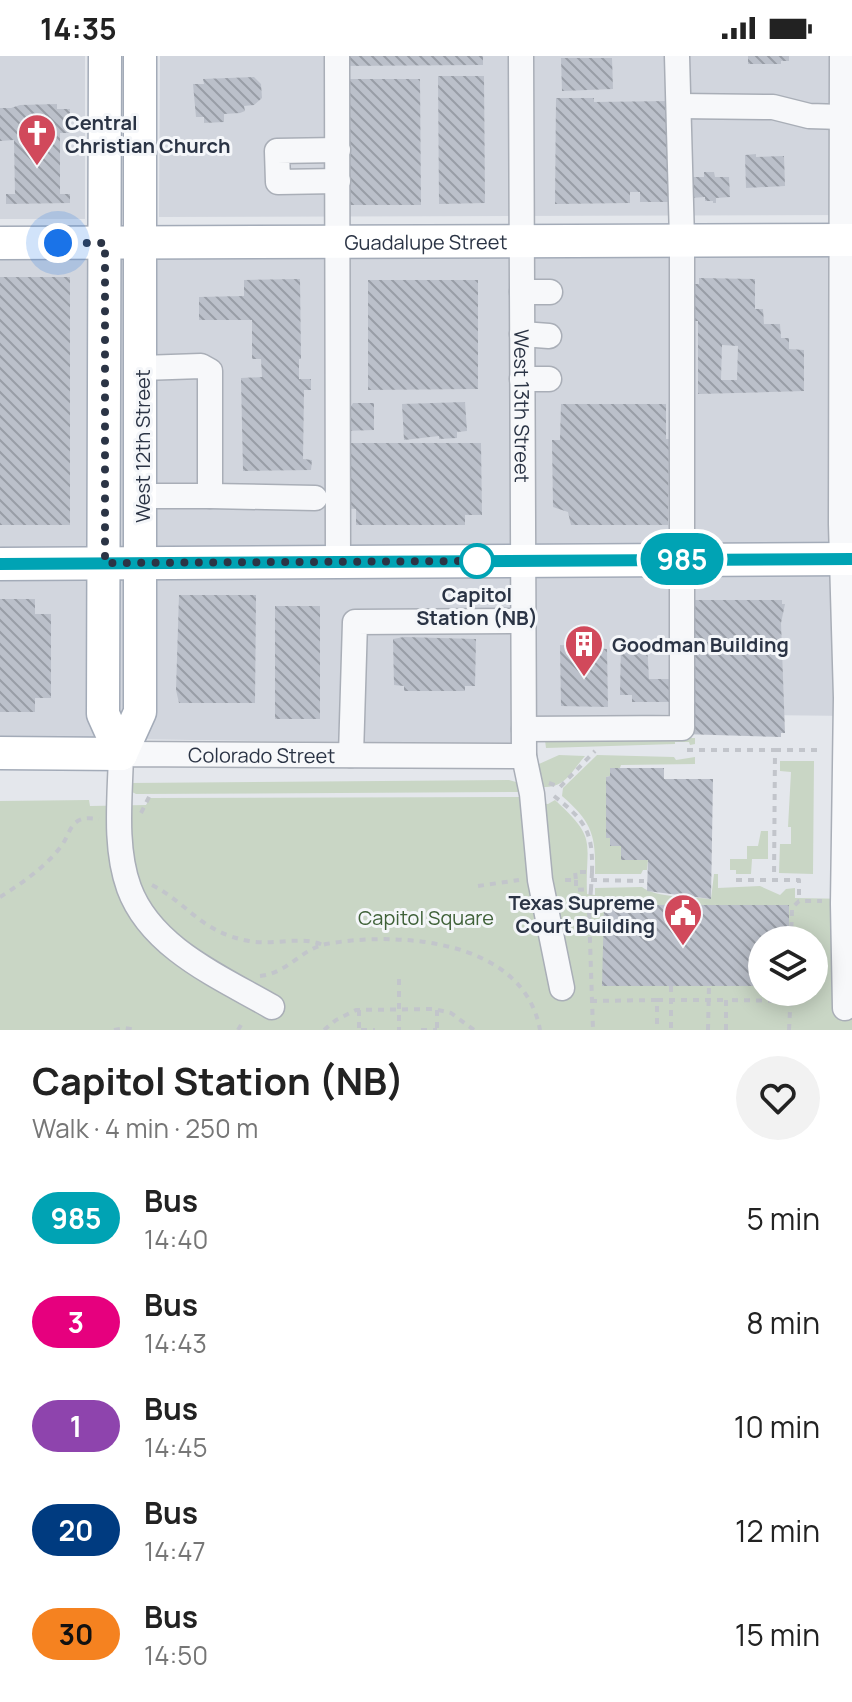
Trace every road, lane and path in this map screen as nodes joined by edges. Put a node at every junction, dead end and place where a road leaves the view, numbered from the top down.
1 (105, 56) edge
2 (140, 56) edge
3 (337, 56) edge
4 (521, 56) edge
5 (677, 56) edge
6 (842, 56) edge
7 (679, 106) junction
8 (842, 117) junction
9 (338, 150) junction
10 (338, 181) junction
11 (682, 240) junction
12 (846, 240) edge
13 (521, 241) junction
14 (141, 242) junction
15 (338, 242) junction
16 (0, 243) edge
17 (105, 243) junction
18 (522, 292) junction
19 (550, 292) dead end
20 (522, 334) junction
21 (549, 336) dead end
22 (142, 368) junction
23 (522, 379) junction
24 (549, 379) dead end
25 (142, 496) junction
26 (210, 496) junction
27 (315, 498) dead end
28 (681, 559) junction
29 (847, 559) edge
30 (524, 560) junction
31 (338, 562) junction
32 (105, 563) junction
33 (0, 564) edge
34 (142, 564) junction
35 (523, 621) junction
36 (849, 698) edge
37 (524, 729) junction
38 (583, 750) dead end
39 (685, 750) dead end
40 (775, 750) junction
41 (818, 750) dead end
42 (0, 753) edge
43 (121, 754) junction
44 (351, 755) junction
45 (524, 756) junction
46 (560, 787) dead end
47 (150, 795) dead end
48 (138, 818) dead end
49 (99, 819) dead end
50 (592, 872) dead end
51 (848, 875) edge
52 (145, 879) dead end
53 (576, 880) dead end
54 (591, 880) junction
55 (736, 880) dead end
56 (774, 880) junction
57 (644, 881) dead end
58 (591, 889) junction
59 (0, 897) edge
60 (799, 901) junction
61 (843, 904) junction
62 (790, 926) edge
63 (433, 934) dead end
64 (433, 941) junction
65 (323, 945) junction
66 (259, 976) dead end
67 (399, 979) dead end
68 (709, 985) dead end
69 (671, 986) dead end
70 (562, 988) dead end
71 (657, 1000) junction
72 (671, 1000) junction
73 (708, 1000) junction
74 (726, 1000) junction
75 (748, 1000) edge
76 (591, 1001) junction
77 (791, 1006) edge
78 (272, 1007) dead end
79 (845, 1008) dead end
80 (399, 1009) junction
81 (359, 1010) junction
82 (437, 1010) junction
83 (114, 1030) edge
84 (136, 1030) edge
85 (324, 1030) edge
86 (360, 1030) edge
87 (375, 1030) edge
88 (399, 1030) edge
89 (421, 1030) edge
90 (437, 1030) edge
91 (474, 1030) edge
92 (540, 1030) edge
93 (593, 1030) edge
94 (657, 1030) edge
95 (671, 1030) edge
96 (708, 1030) edge
97 (726, 1030) edge
98 (789, 1030) edge

1 - 17 main road, West 12th Street
2 - 14 main road, West 12th Street
3 - 9 street
4 - 13 street, West 13th Street
5 - 7 street
6 - 8 street
7 - 8 street
7 - 11 street
8 - 12 street
9 - 10 street
9 - 10 street
10 - 15 street
11 - 12 main road, Guadalupe Street
11 - 13 main road, Guadalupe Street
11 - 28 street
12 - 29 street
13 - 15 main road, Guadalupe Street
13 - 18 street, West 13th Street
14 - 15 main road, Guadalupe Street
14 - 17 main road, Guadalupe Street
14 - 22 main road, West 12th Street
15 - 31 street
16 - 17 main road, Guadalupe Street
17 - 32 main road, West 12th Street
18 - 19 street
18 - 20 street, West 13th Street
20 - 21 street
20 - 23 street, West 13th Street
22 - 25 main road, West 12th Street
22 - 26 street
23 - 24 street
23 - 30 street, West 13th Street
25 - 26 street
25 - 34 main road, West 12th Street
26 - 27 street
28 - 29 main road
28 - 30 main road
28 - 37 street
29 - 36 street
30 - 31 main road
30 - 35 street, West 13th Street
31 - 34 main road
32 - 33 main road
32 - 34 main road
32 - 43 main road, West 12th Street
34 - 43 main road, West 12th Street
35 - 37 street, West 13th Street
35 - 44 street
36 - 51 street
37 - 45 street, West 13th Street
38 - 46 path
39 - 40 path
40 - 41 path
40 - 56 path
42 - 43 main road, Colorado Street
43 - 44 street, Colorado Street
43 - 78 street
44 - 45 street, Colorado Street
45 - 70 street, West 13th Street
47 - 48 path
49 - 59 path
50 - 54 path
51 - 61 street
52 - 65 path
53 - 58 path
54 - 57 path
54 - 58 path
55 - 56 path
56 - 60 path
58 - 76 path
60 - 61 path
60 - 62 path
61 - 79 street
63 - 64 path
64 - 65 path
64 - 92 path
65 - 66 path
67 - 80 path
68 - 73 path
69 - 72 path
71 - 72 path
71 - 76 path
71 - 94 path
72 - 73 path
72 - 95 path
73 - 74 path
73 - 96 path
74 - 75 path
74 - 97 path
76 - 93 path
77 - 98 path
80 - 81 path
80 - 82 path
80 - 88 path
81 - 85 path
81 - 86 path
82 - 90 path
82 - 91 path
83 - 84 path
86 - 87 path
89 - 90 path

